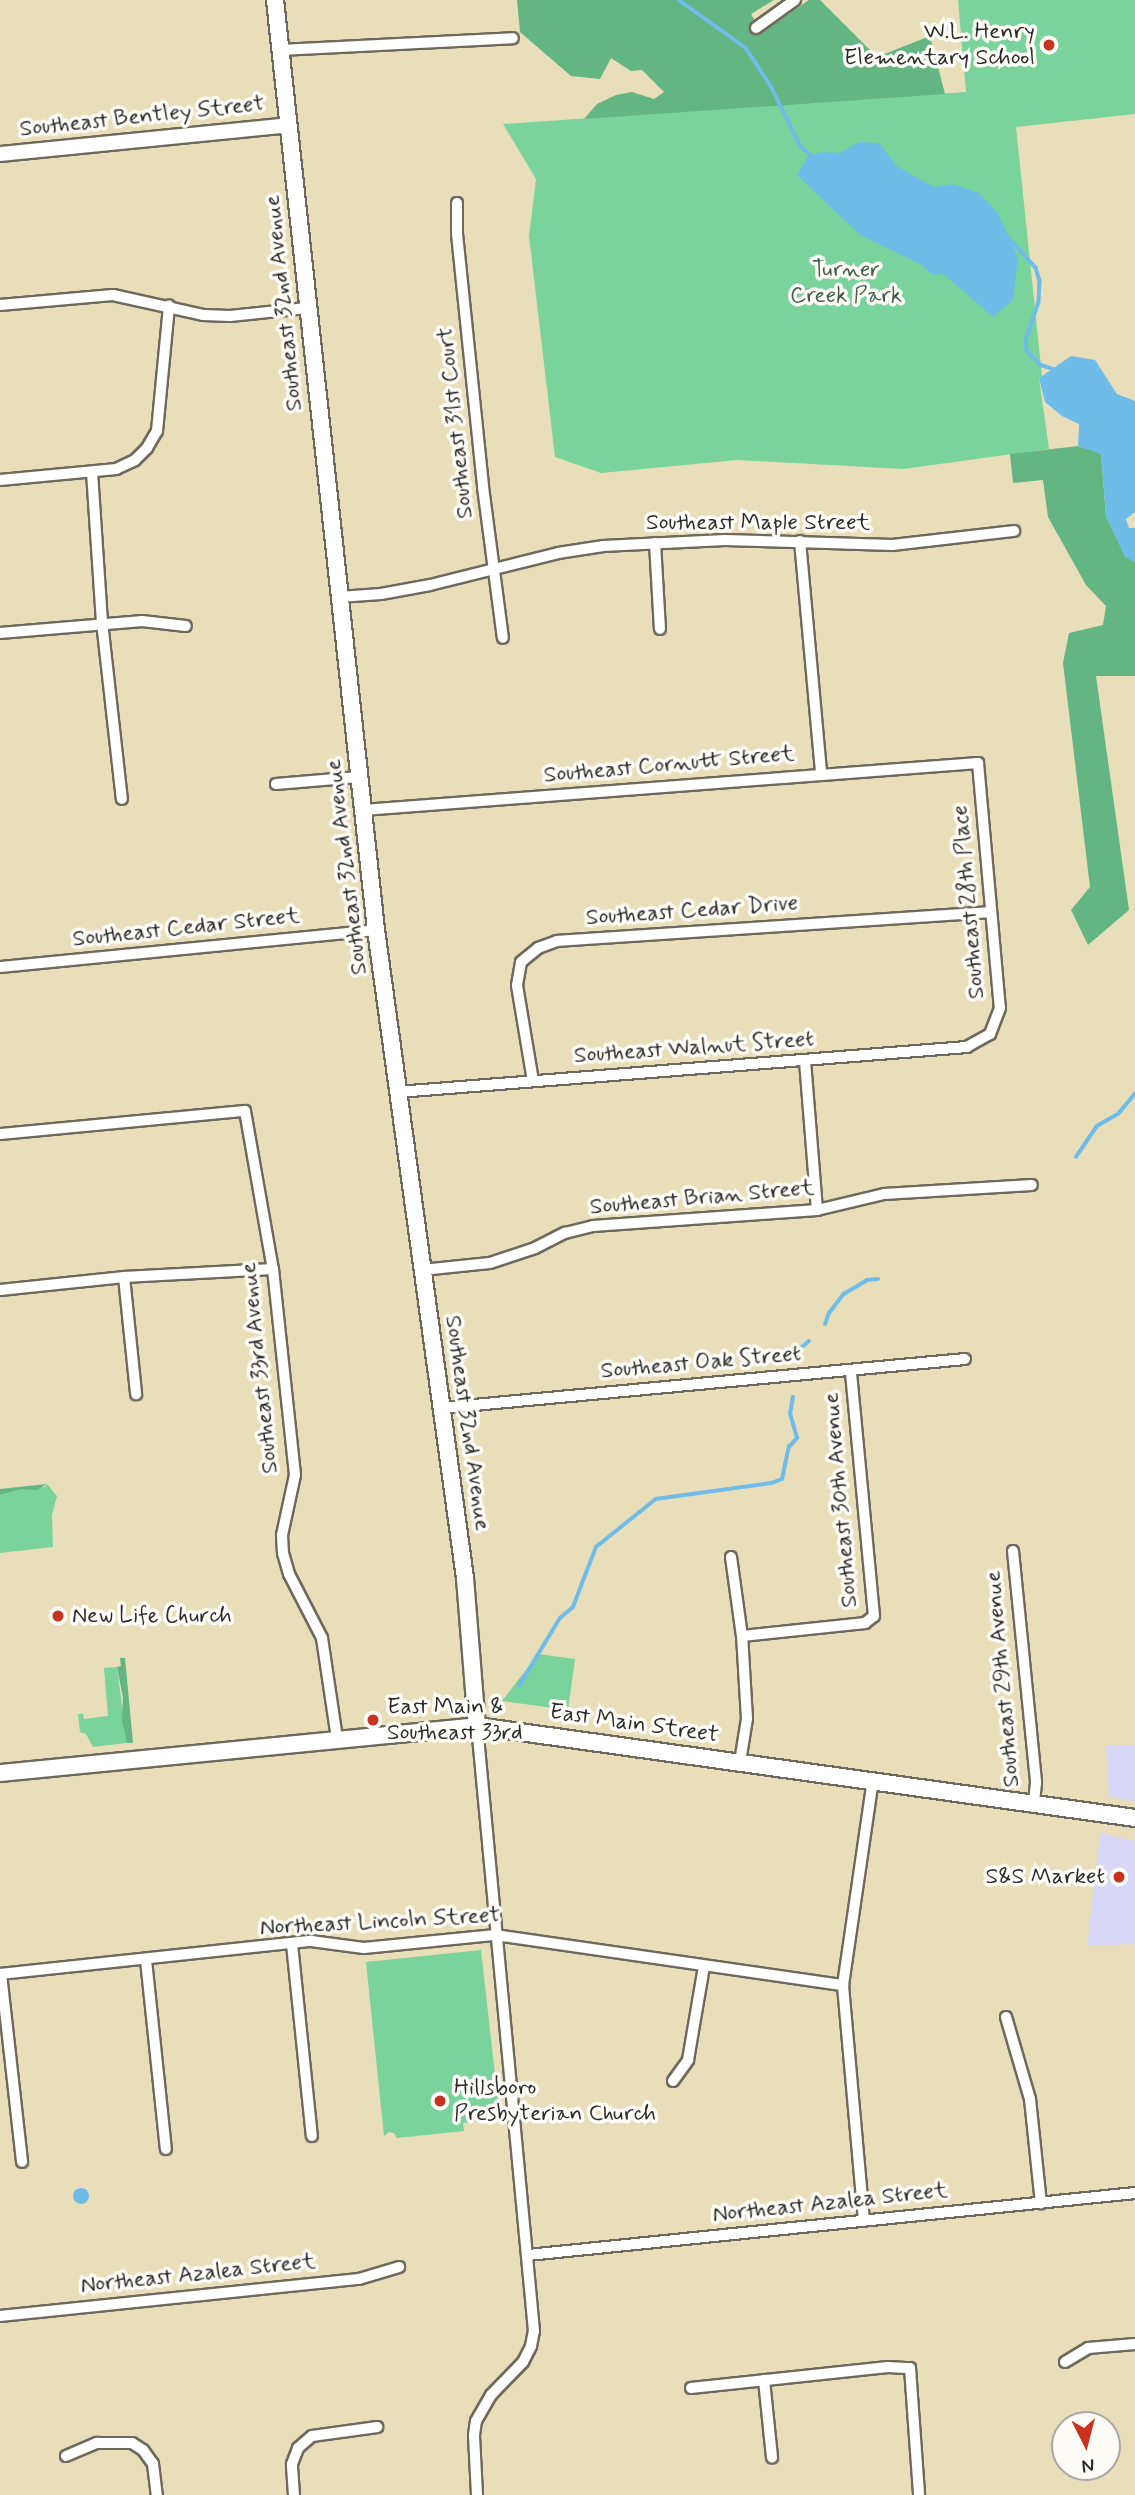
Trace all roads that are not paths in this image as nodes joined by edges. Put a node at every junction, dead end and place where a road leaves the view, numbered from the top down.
1 (275, 0) edge
2 (795, 0) edge
3 (756, 28) dead end
4 (513, 38) dead end
5 (280, 50) junction
6 (289, 125) junction
7 (0, 154) edge
8 (457, 204) dead end
9 (0, 305) edge
10 (169, 306) junction
11 (307, 308) junction
12 (92, 472) junction
13 (0, 480) edge
14 (1014, 531) dead end
15 (800, 541) junction
16 (655, 543) junction
17 (493, 569) junction
18 (339, 597) junction
19 (102, 622) junction
20 (186, 626) dead end
21 (660, 629) dead end
22 (0, 633) edge
23 (503, 638) dead end
24 (978, 763) joint
25 (821, 774) junction
26 (359, 777) junction
27 (276, 784) dead end
28 (122, 799) dead end
29 (363, 810) junction
30 (991, 912) junction
31 (376, 930) junction
32 (0, 967) edge
33 (990, 1034) joint
34 (805, 1061) junction
35 (533, 1081) junction
36 (398, 1092) junction
37 (0, 1134) edge
38 (1031, 1185) dead end
39 (817, 1210) junction
40 (273, 1269) junction
41 (422, 1270) junction
42 (124, 1277) junction
43 (0, 1290) edge
44 (965, 1359) dead end
45 (851, 1371) junction
46 (136, 1394) dead end
47 (442, 1408) junction
48 (1013, 1551) dead end
49 (731, 1557) dead end
50 (742, 1636) junction
51 (477, 1726) junction
52 (337, 1738) junction
53 (740, 1762) junction
54 (0, 1773) edge
55 (873, 1780) junction
56 (1034, 1803) junction
57 (1135, 1818) edge
58 (495, 1935) junction
59 (292, 1944) junction
60 (146, 1960) junction
61 (704, 1966) junction
62 (0, 1974) edge
63 (843, 1984) junction
64 (1006, 2017) dead end
65 (673, 2081) dead end
66 (312, 2136) dead end
67 (166, 2149) dead end
68 (22, 2162) dead end
69 (1135, 2193) edge
70 (1041, 2203) junction
71 (864, 2221) junction
72 (528, 2255) junction
73 (399, 2267) dead end
74 (0, 2316) edge
75 (1135, 2344) edge
76 (1065, 2362) dead end
77 (764, 2380) junction
78 (691, 2388) dead end
79 (377, 2427) dead end
80 (66, 2456) dead end
81 (772, 2458) dead end
82 (157, 2495) edge
83 (294, 2495) edge
84 (477, 2495) edge
85 (919, 2495) edge

1 - 5 main road, Southeast 32nd Avenue
2 - 3 street
4 - 5 street
5 - 6 main road, Southeast 32nd Avenue
6 - 7 street, Southeast Bentley Street
6 - 11 main road, Southeast 32nd Avenue
8 - 17 street, Southeast 31st Court
9 - 10 street
10 - 11 street
10 - 12 street
11 - 18 main road, Southeast 32nd Avenue
12 - 13 street
12 - 19 street
14 - 15 street, Southeast Maple Street
15 - 16 street, Southeast Maple Street
15 - 25 street
16 - 17 street, Southeast Maple Street
16 - 21 street
17 - 18 street, Southeast Maple Street
17 - 23 street, Southeast 31st Court
18 - 26 main road, Southeast 32nd Avenue
19 - 20 street
19 - 22 street
19 - 28 street
24 - 25 street, Southeast Cornutt Street
24 - 30 street, Southeast 28th Place
25 - 29 street, Southeast Cornutt Street
26 - 27 street
26 - 29 main road, Southeast 32nd Avenue
29 - 31 main road, Southeast 32nd Avenue
30 - 33 street, Southeast 28th Place
30 - 35 street, Southeast Cedar Drive
31 - 32 street, Southeast Cedar Street
31 - 36 main road, Southeast 32nd Avenue
33 - 34 street, Southeast Walnut Street
34 - 35 street, Southeast Walnut Street
34 - 39 street
35 - 36 street, Southeast Walnut Street
36 - 41 main road, Southeast 32nd Avenue
37 - 40 street, Southeast 33rd Avenue
38 - 39 street, Southeast Brian Street
39 - 41 street, Southeast Brian Street
40 - 42 street
40 - 52 street, Southeast 33rd Avenue
41 - 47 main road, Southeast 32nd Avenue
42 - 43 street
42 - 46 street
44 - 45 street, Southeast Oak Street
45 - 47 street, Southeast Oak Street
45 - 50 street, Southeast 30th Avenue
47 - 51 main road, Southeast 32nd Avenue
48 - 56 street, Southeast 29th Avenue
49 - 50 street
50 - 53 street
51 - 52 main road, East Main Street
51 - 53 main road, East Main Street
51 - 58 street
52 - 54 main road, East Main Street
53 - 55 main road, East Main Street
55 - 56 main road, East Main Street
55 - 63 street
56 - 57 main road, East Main Street
58 - 59 street, Northeast Lincoln Street
58 - 61 street, Northeast Lincoln Street
58 - 72 street
59 - 60 street, Northeast Lincoln Street
59 - 66 street
60 - 62 street, Northeast Lincoln Street
60 - 67 street
61 - 63 street, Northeast Lincoln Street
61 - 65 street
62 - 68 street
63 - 71 street
64 - 70 street
69 - 70 street, Northeast Azalea Street
70 - 71 street, Northeast Azalea Street
71 - 72 street, Northeast Azalea Street
72 - 84 street
73 - 74 street, Northeast Azalea Street
75 - 76 street
77 - 78 street
77 - 81 street
77 - 85 street
79 - 83 street
80 - 82 street

